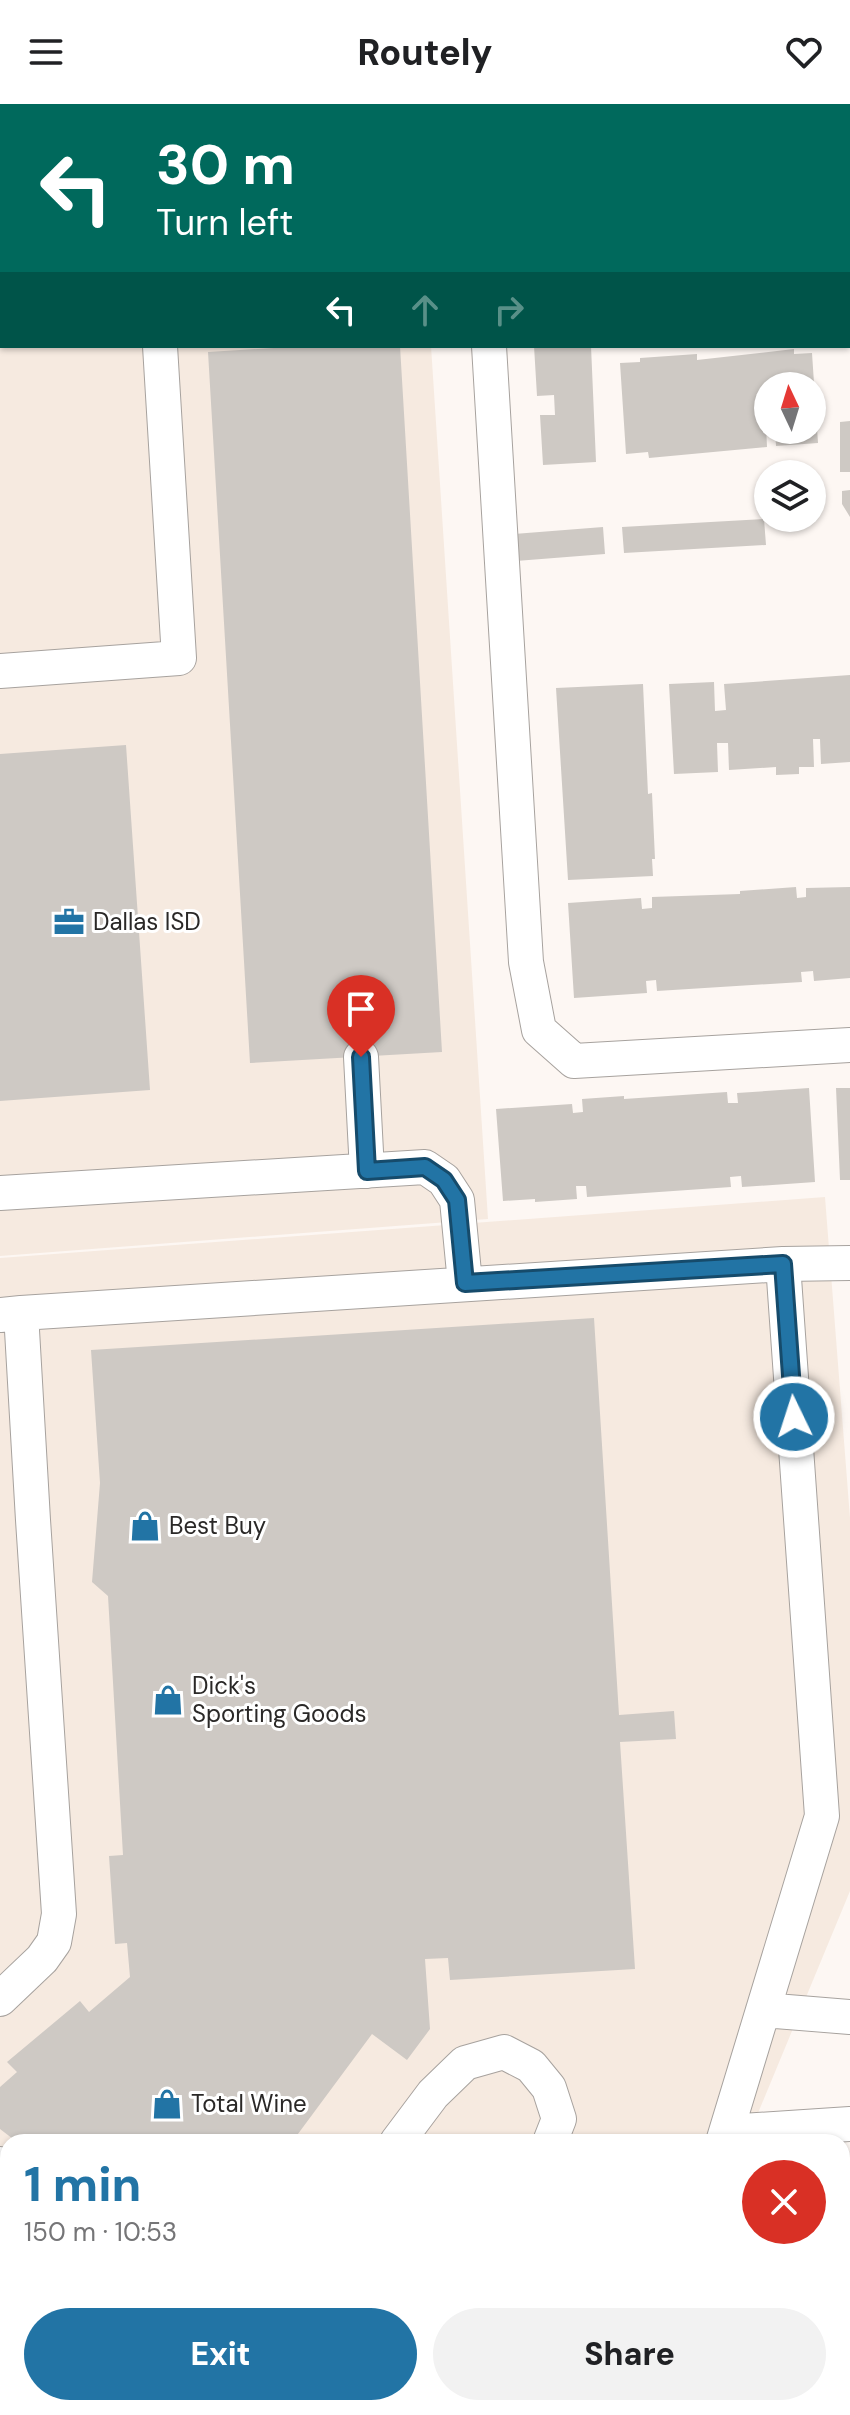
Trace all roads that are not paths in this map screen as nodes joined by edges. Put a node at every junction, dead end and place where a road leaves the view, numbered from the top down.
1 (160, 348) edge
2 (489, 348) edge
3 (0, 671) edge
4 (850, 1045) edge
5 (361, 1057) dead end
6 (367, 1171) junction
7 (0, 1193) edge
8 (850, 1263) edge
9 (783, 1264) junction
10 (465, 1283) junction
11 (11, 1314) edge
12 (0, 1999) edge
13 (763, 2010) junction
14 (850, 2017) edge
15 (850, 2124) edge
16 (403, 2134) edge
17 (553, 2134) edge
18 (726, 2134) edge
19 (754, 2134) edge

1 - 3 lane
2 - 4 lane
5 - 6 lane
6 - 7 lane
6 - 10 lane
8 - 9 lane
9 - 10 lane
9 - 13 lane
10 - 11 lane
11 - 12 lane
13 - 14 lane
13 - 18 lane
15 - 19 lane
16 - 17 lane

